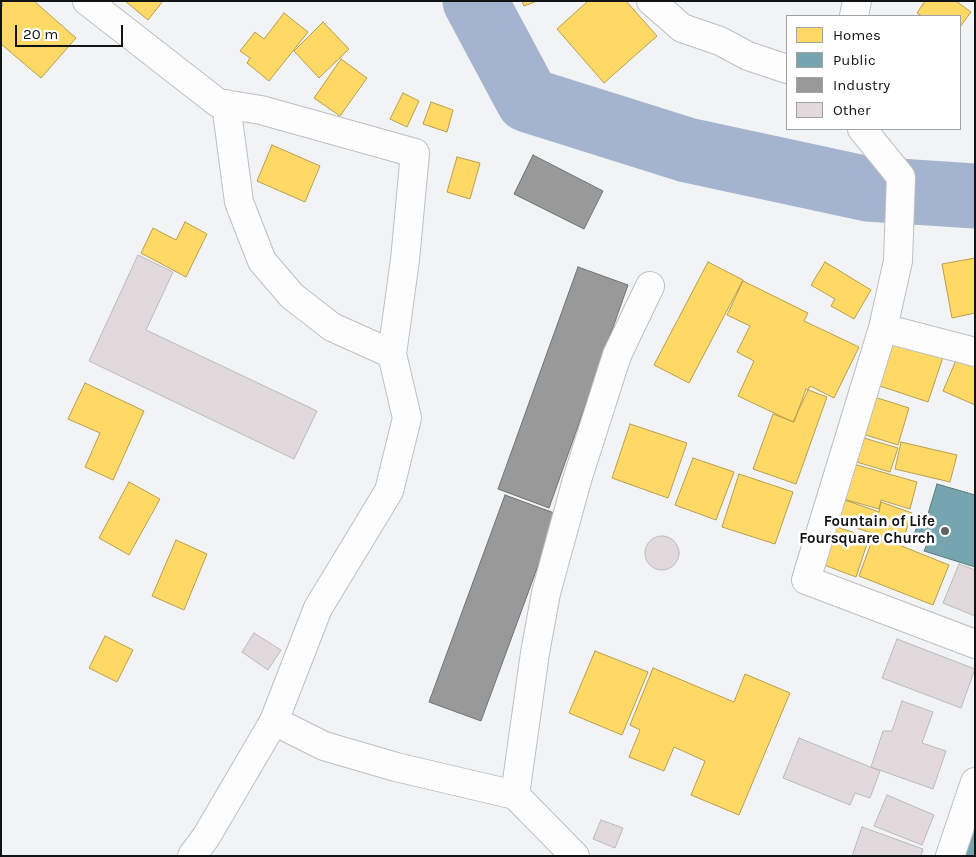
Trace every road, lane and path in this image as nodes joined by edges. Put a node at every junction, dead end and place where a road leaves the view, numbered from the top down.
1 (87, 1) edge
2 (651, 1) edge
3 (857, 1) edge
4 (854, 15) edge
5 (786, 69) edge
6 (226, 104) junction
7 (862, 130) edge
8 (650, 286) dead end
9 (883, 328) junction
10 (975, 352) edge
11 (392, 354) junction
12 (975, 644) edge
13 (274, 721) junction
14 (974, 789) edge
15 (515, 795) junction
16 (192, 856) edge
17 (575, 856) edge
18 (950, 856) edge

1 - 6 street
2 - 5 street
3 - 4 street
6 - 11 street
6 - 11 street
7 - 9 street
8 - 15 street
9 - 10 street
9 - 12 street
11 - 13 street
13 - 15 street
13 - 16 street
14 - 18 street
15 - 17 street

